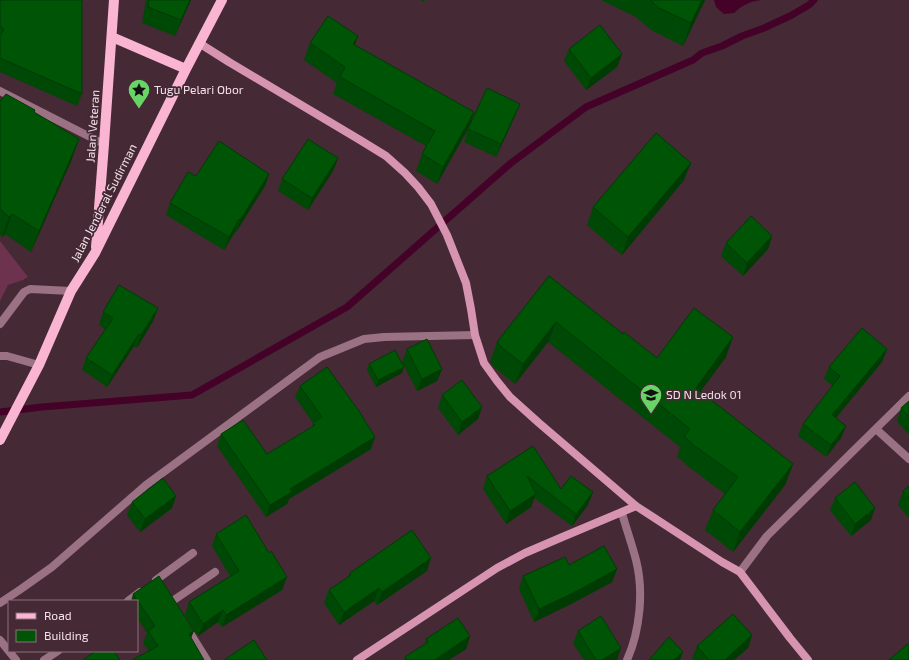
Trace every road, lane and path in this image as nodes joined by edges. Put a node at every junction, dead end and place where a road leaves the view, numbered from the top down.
1 (114, 0) edge
2 (222, 0) edge
3 (112, 37) junction
4 (199, 43) junction
5 (186, 70) junction
6 (0, 91) edge
7 (104, 144) junction
8 (95, 253) junction
9 (71, 291) junction
10 (0, 324) edge
11 (475, 336) junction
12 (0, 356) edge
13 (39, 365) junction
14 (909, 396) edge
15 (876, 429) junction
16 (0, 440) edge
17 (909, 459) edge
18 (636, 506) junction
19 (622, 513) junction
20 (193, 553) dead end
21 (215, 572) dead end
22 (740, 572) junction
23 (129, 600) edge
24 (171, 602) edge
25 (0, 603) edge
26 (182, 620) edge
27 (0, 640) edge
28 (8, 650) edge
29 (10, 652) edge
30 (56, 652) edge
31 (806, 659) edge
32 (16, 660) edge
33 (44, 660) edge
34 (207, 660) edge
35 (357, 660) edge
36 (627, 660) edge

1 - 3 main road, Jalan Veteran
2 - 4 main road, Jalan Jenderal Sudirman
3 - 5 main road
3 - 7 main road, Jalan Veteran
4 - 5 main road, Jalan Jenderal Sudirman
4 - 11 street
5 - 8 main road, Jalan Jenderal Sudirman
6 - 7 street
7 - 8 main road, Jalan Veteran
8 - 9 main road, Jalan Jenderal Sudirman
9 - 10 street
9 - 13 main road, Jalan Jenderal Sudirman
11 - 18 street
11 - 25 street
12 - 13 street
13 - 16 main road, Jalan Jenderal Sudirman
14 - 15 street
15 - 17 street
15 - 22 street
18 - 19 street
18 - 22 street
19 - 35 street
19 - 36 street
20 - 23 street
21 - 24 street
22 - 31 street
26 - 34 street
27 - 28 street
29 - 32 street
30 - 33 street

